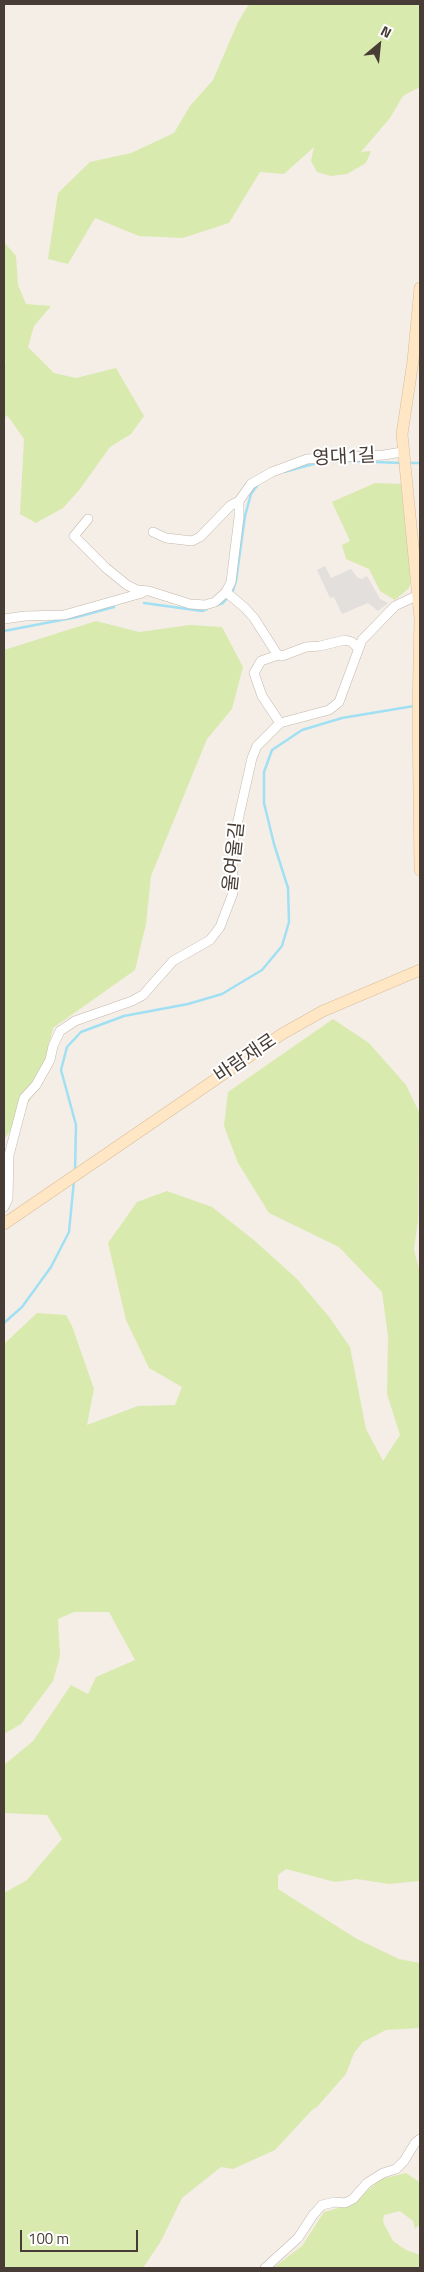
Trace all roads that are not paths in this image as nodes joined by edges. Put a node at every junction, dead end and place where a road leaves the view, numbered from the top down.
1 (420, 288) edge
2 (403, 460) junction
3 (239, 501) junction
4 (88, 519) dead end
5 (153, 532) dead end
6 (149, 591) junction
7 (228, 595) junction
8 (418, 595) junction
9 (4, 619) edge
10 (358, 648) junction
11 (278, 655) junction
12 (419, 695) edge
13 (280, 723) junction
14 (420, 870) edge
15 (420, 970) edge
16 (4, 1207) edge
17 (4, 1224) edge
18 (420, 2139) edge
19 (265, 2268) edge

1 - 2 main road
2 - 3 street, 영대1길
2 - 8 main road
3 - 5 street, 영대1길
3 - 7 street
4 - 6 street
6 - 7 street
6 - 9 street
7 - 11 street
8 - 10 street, 울여울길
8 - 12 main road
10 - 11 street
10 - 13 street, 울여울길
11 - 13 street
12 - 14 main road
13 - 16 street, 울여울길
15 - 17 main road, 바람재로
18 - 19 street

